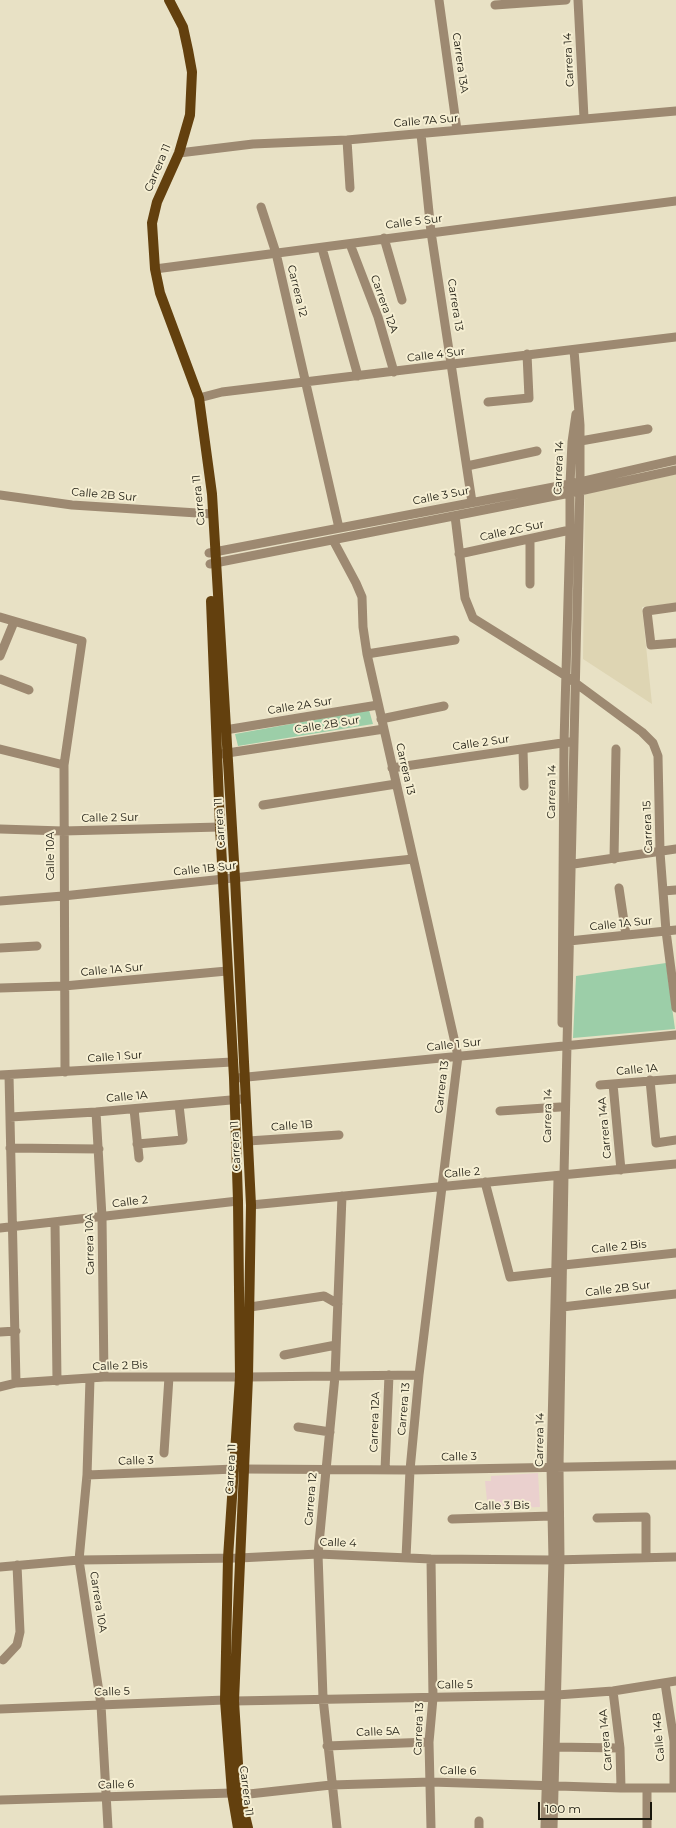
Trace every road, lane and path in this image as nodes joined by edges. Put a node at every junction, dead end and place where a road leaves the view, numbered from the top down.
1 (169, 0) edge
2 (439, 0) edge
3 (566, 0) edge
4 (578, 0) edge
5 (495, 5) dead end
6 (676, 111) edge
7 (584, 118) junction
8 (457, 130) junction
9 (421, 134) junction
10 (347, 140) junction
11 (179, 153) junction
12 (350, 188) dead end
13 (676, 201) edge
14 (261, 207) dead end
15 (431, 232) junction
16 (384, 238) junction
17 (350, 244) junction
18 (322, 248) junction
19 (276, 253) junction
20 (155, 269) junction
21 (402, 300) dead end
22 (676, 337) edge
23 (574, 350) junction
24 (527, 354) junction
25 (452, 365) junction
26 (394, 372) junction
27 (358, 376) junction
28 (307, 382) junction
29 (199, 398) junction
30 (488, 402) dead end
31 (648, 429) dead end
32 (576, 442) junction
33 (537, 451) dead end
34 (676, 460) edge
35 (467, 466) junction
36 (676, 470) edge
37 (580, 487) junction
38 (570, 488) junction
39 (0, 494) edge
40 (472, 502) junction
41 (210, 515) junction
42 (455, 516) junction
43 (340, 528) junction
44 (570, 530) junction
45 (530, 539) junction
46 (333, 540) junction
47 (212, 553) junction
48 (458, 554) junction
49 (213, 564) junction
50 (530, 584) dead end
51 (676, 607) edge
52 (0, 617) edge
53 (14, 622) junction
54 (455, 640) dead end
55 (676, 643) edge
56 (367, 654) junction
57 (0, 656) edge
58 (566, 676) junction
59 (0, 679) edge
60 (576, 682) junction
61 (29, 690) dead end
62 (378, 705) junction
63 (444, 706) dead end
64 (381, 719) junction
65 (384, 729) junction
66 (225, 730) junction
67 (569, 742) junction
68 (0, 749) edge
69 (523, 749) junction
70 (616, 749) dead end
71 (222, 754) junction
72 (64, 766) junction
73 (392, 768) junction
74 (396, 784) junction
75 (524, 786) dead end
76 (263, 805) dead end
77 (220, 827) junction
78 (0, 829) edge
79 (63, 830) junction
80 (676, 849) edge
81 (660, 852) junction
82 (413, 859) junction
83 (614, 859) junction
84 (567, 864) junction
85 (235, 878) junction
86 (222, 880) junction
87 (618, 888) dead end
88 (676, 890) edge
89 (663, 891) junction
90 (63, 896) junction
91 (0, 901) edge
92 (676, 930) edge
93 (666, 931) junction
94 (626, 935) junction
95 (569, 942) junction
96 (37, 946) dead end
97 (0, 948) edge
98 (227, 971) junction
99 (566, 982) junction
100 (64, 986) junction
101 (0, 988) edge
102 (676, 1008) edge
103 (676, 1035) edge
104 (565, 1046) junction
105 (458, 1056) junction
106 (232, 1062) junction
107 (65, 1072) junction
108 (4, 1075) edge
109 (239, 1078) junction
110 (676, 1079) edge
111 (650, 1080) junction
112 (613, 1084) junction
113 (600, 1085) dead end
114 (245, 1099) junction
115 (234, 1100) junction
116 (180, 1105) junction
117 (560, 1107) junction
118 (134, 1109) junction
119 (500, 1111) dead end
120 (96, 1112) junction
121 (10, 1117) junction
122 (339, 1134) dead end
123 (676, 1140) edge
124 (248, 1141) junction
125 (137, 1144) junction
126 (10, 1148) junction
127 (99, 1149) junction
128 (139, 1158) dead end
129 (676, 1164) edge
130 (621, 1170) junction
131 (561, 1175) junction
132 (485, 1182) junction
133 (443, 1186) junction
134 (342, 1196) junction
135 (238, 1201) junction
136 (251, 1205) junction
137 (102, 1217) junction
138 (55, 1222) junction
139 (13, 1226) junction
140 (0, 1228) edge
141 (676, 1253) edge
142 (564, 1265) junction
143 (555, 1272) junction
144 (676, 1294) edge
145 (338, 1304) junction
146 (250, 1306) junction
147 (562, 1307) junction
148 (16, 1331) junction
149 (0, 1332) edge
150 (336, 1345) junction
151 (284, 1355) dead end
152 (389, 1375) junction
153 (419, 1375) junction
154 (335, 1376) junction
155 (104, 1377) junction
156 (169, 1377) junction
157 (244, 1377) junction
158 (90, 1379) junction
159 (57, 1381) junction
160 (16, 1383) junction
161 (0, 1387) edge
162 (298, 1427) dead end
163 (330, 1432) junction
164 (164, 1453) dead end
165 (676, 1465) edge
166 (555, 1467) junction
167 (239, 1469) junction
168 (326, 1470) junction
169 (385, 1470) junction
170 (410, 1470) junction
171 (87, 1476) junction
172 (552, 1516) junction
173 (597, 1518) dead end
174 (452, 1519) dead end
175 (318, 1554) junction
176 (646, 1557) junction
177 (676, 1557) edge
178 (228, 1558) junction
179 (239, 1558) junction
180 (406, 1558) junction
181 (431, 1559) junction
182 (79, 1560) junction
183 (556, 1560) junction
184 (17, 1565) junction
185 (0, 1567) edge
186 (3, 1660) dead end
187 (676, 1681) edge
188 (665, 1683) junction
189 (613, 1691) junction
190 (553, 1695) junction
191 (323, 1698) junction
192 (433, 1698) junction
193 (229, 1700) junction
194 (101, 1705) junction
195 (0, 1709) edge
196 (429, 1742) junction
197 (327, 1746) junction
198 (555, 1747) junction
199 (620, 1748) junction
200 (431, 1782) junction
201 (332, 1785) junction
202 (551, 1785) junction
203 (621, 1788) junction
204 (647, 1788) junction
205 (675, 1788) edge
206 (236, 1794) junction
207 (108, 1797) junction
208 (0, 1800) edge
209 (108, 1828) edge
210 (238, 1828) edge
211 (248, 1828) edge
212 (337, 1828) edge
213 (431, 1828) edge
214 (545, 1828) edge
215 (553, 1828) edge
216 (647, 1828) edge

1 - 11 main road, Carrera 11
2 - 8 street, Carrera 13A
3 - 5 street
4 - 7 street, Carrera 14
6 - 7 street, Calle 7A Sur
7 - 8 street, Calle 7A Sur
8 - 9 street, Calle 7A Sur
9 - 10 street, Calle 7A Sur
9 - 15 street, Carrera 13
10 - 11 street, Calle 7A Sur
10 - 12 street
11 - 20 main road, Carrera 11
13 - 15 street, Calle 5 Sur
14 - 19 street, Carrera 12
15 - 16 street, Calle 5 Sur
15 - 25 street, Carrera 13
16 - 17 street, Calle 5 Sur
16 - 21 street
17 - 18 street, Calle 5 Sur
17 - 26 street, Carrera 12A
18 - 19 street, Calle 5 Sur
18 - 27 street
19 - 20 street, Calle 5 Sur
19 - 28 street, Carrera 12
20 - 29 main road, Carrera 11
22 - 23 street, Calle 4 Sur
23 - 24 street, Calle 4 Sur
23 - 32 street, Carrera 14
24 - 25 street, Calle 4 Sur
24 - 30 street
25 - 26 street, Calle 4 Sur
25 - 35 street, Carrera 13
26 - 27 street, Calle 4 Sur
27 - 28 street, Calle 4 Sur
28 - 29 street, Calle 4 Sur
28 - 43 street
29 - 41 main road, Carrera 11
31 - 32 street
32 - 37 street, Carrera 14
32 - 38 street, Carrera 14
33 - 35 street
34 - 37 street, Calle 3 Sur
35 - 40 street, Carrera 13
36 - 37 street, Calle 3 Sur
37 - 38 street, Calle 3 Sur
37 - 60 street, Carrera 14
38 - 40 street, Calle 3 Sur
38 - 42 street, Calle 3 Sur
38 - 44 street, Carrera 14
39 - 41 street, Calle 2B Sur
40 - 43 street, Calle 3 Sur
41 - 47 main road, Carrera 11
42 - 46 street, Calle 3 Sur
42 - 48 street, Carrera 15
43 - 47 street, Calle 3 Sur
44 - 45 street, Calle 2C Sur
44 - 58 street, Carrera 14
45 - 48 street, Calle 2C Sur
45 - 50 street
46 - 49 street, Calle 3 Sur
46 - 56 street, Carrera 13
47 - 49 main road, Carrera 11
48 - 58 street, Carrera 15
49 - 66 main road, Carrera 11
49 - 71 main road, Carrera 11
51 - 55 street
52 - 53 street
53 - 57 street
53 - 72 street, Calle 10A
54 - 56 street
56 - 62 street, Carrera 13
58 - 60 street, Carrera 15
58 - 67 street, Carrera 14
59 - 61 street
60 - 67 street, Carrera 14
60 - 81 street, Carrera 15
62 - 64 street, Carrera 13
62 - 66 street, Calle 2A Sur
63 - 64 street
64 - 65 street, Carrera 13
65 - 71 street, Calle 2B Sur
65 - 73 street, Carrera 13
66 - 71 main road, Carrera 11
67 - 69 street, Calle 2 Sur
67 - 84 street, Carrera 14
68 - 72 street
69 - 73 street, Calle 2 Sur
69 - 75 street
70 - 83 street
71 - 77 main road, Carrera 11
71 - 85 main road, Carrera 11
72 - 79 street, Calle 10A
73 - 74 street, Carrera 13
74 - 76 street
74 - 82 street, Carrera 13
77 - 79 street, Calle 2 Sur
77 - 86 main road, Carrera 11
78 - 79 street, Calle 2 Sur
79 - 90 street, Calle 10A
80 - 81 street
81 - 83 street
81 - 89 street, Carrera 15
82 - 85 street, Calle 1B Sur
82 - 105 street, Carrera 13
83 - 84 street
84 - 95 street, Carrera 14
84 - 99 street, Carrera 14
85 - 86 street, Calle 1B Sur
85 - 109 main road, Carrera 11
86 - 90 street, Calle 1B Sur
86 - 98 main road, Carrera 11
87 - 94 street
88 - 89 street
89 - 93 street, Carrera 15
90 - 91 street, Calle 1B Sur
90 - 100 street, Calle 10A
92 - 93 street, Calle 1A Sur
93 - 94 street, Calle 1A Sur
93 - 102 street, Carrera 15
94 - 95 street, Calle 1A Sur
95 - 99 street, Carrera 14
96 - 97 street
98 - 100 street, Calle 1A Sur
98 - 106 main road, Carrera 11
99 - 104 street, Carrera 14
100 - 101 street, Calle 1A Sur
100 - 107 street, Calle 10A
103 - 104 street, Calle 1 Sur
104 - 105 street, Calle 1 Sur
104 - 117 street, Carrera 14
104 - 131 street, Carrera 14
105 - 109 street, Calle 1 Sur
105 - 133 street, Carrera 13
106 - 107 street, Calle 1 Sur
106 - 109 main road, Carrera 11
107 - 108 street, Calle 1 Sur
108 - 121 street
109 - 114 main road, Carrera 11
109 - 115 main road, Carrera 11
110 - 111 street, Calle 1A
111 - 112 street, Calle 1A
111 - 123 street
112 - 113 street, Calle 1A
112 - 130 street, Carrera 14A
114 - 115 street, Calle 1A
114 - 124 main road, Carrera 11
115 - 116 street, Calle 1A
115 - 135 main road, Carrera 11
116 - 118 street, Calle 1A
116 - 125 street
117 - 119 street
117 - 131 street, Carrera 14
118 - 120 street, Calle 1A
118 - 125 street
120 - 121 street, Calle 1A
120 - 127 street, Carrera 10A
121 - 126 street
122 - 124 street, Calle 1B
124 - 136 main road, Carrera 11
125 - 128 street
126 - 127 street
126 - 139 street
127 - 137 street, Carrera 10A
129 - 130 street, Calle 2
130 - 131 street, Calle 2
131 - 132 street, Calle 2
131 - 142 street, Carrera 14
131 - 143 street, Carrera 14
132 - 133 street, Calle 2
132 - 143 street
133 - 134 street, Calle 2
133 - 153 street, Carrera 13
134 - 136 street, Calle 2
134 - 145 street, Carrera 12
135 - 137 street, Calle 2
135 - 157 main road, Carrera 11
136 - 146 main road, Carrera 11
137 - 138 street, Calle 2
137 - 155 street, Carrera 10A
138 - 139 street, Calle 2
138 - 159 street
139 - 140 street, Calle 2
139 - 148 street
141 - 142 street, Calle 2 Bis
142 - 147 street, Carrera 14
143 - 166 street, Carrera 14
144 - 147 street, Calle 2B Sur
145 - 146 street
145 - 150 street, Carrera 12
146 - 157 main road, Carrera 11
147 - 166 street, Carrera 14
148 - 149 street
148 - 160 street
150 - 151 street
150 - 154 street, Carrera 12
152 - 153 street, Calle 2 Bis
152 - 154 street, Calle 2 Bis
152 - 169 street, Carrera 12A
153 - 170 street, Carrera 13
154 - 157 street, Calle 2 Bis
154 - 163 street, Carrera 12
155 - 156 street, Calle 2 Bis
155 - 158 street, Calle 2 Bis
156 - 157 street, Calle 2 Bis
156 - 164 street
157 - 167 main road, Carrera 11
158 - 159 street, Calle 2 Bis
158 - 171 street, Carrera 10A
159 - 160 street, Calle 2 Bis
160 - 161 street, Calle 2 Bis
162 - 163 street
163 - 168 street, Carrera 12
165 - 166 street, Calle 3
166 - 170 street, Calle 3
166 - 172 street, Carrera 14
166 - 183 street, Carrera 14
167 - 168 street, Calle 3
167 - 171 street, Calle 3
167 - 178 main road, Carrera 11
167 - 179 main road, Carrera 11
168 - 169 street, Calle 3
168 - 175 street, Carrera 12
169 - 170 street, Calle 3
170 - 180 street, Carrera 13
171 - 182 street, Carrera 10A
172 - 174 street, Calle 3 Bis
172 - 183 street, Carrera 14
173 - 176 street
175 - 179 street, Calle 4
175 - 180 street, Calle 4
175 - 191 street, Carrera 12
176 - 177 street, Calle 4
176 - 183 street, Calle 4
178 - 179 street, Calle 4
178 - 182 street, Calle 4
178 - 193 main road, Carrera 11
179 - 193 main road, Carrera 11
180 - 181 street, Calle 4
181 - 183 street, Calle 4
181 - 192 street, Carrera 13
182 - 184 street, Calle 4
182 - 194 street, Carrera 10A
183 - 190 street, Carrera 14
184 - 185 street, Calle 4
184 - 186 street
187 - 188 street, Calle 5
188 - 189 street, Calle 5
188 - 205 street, Calle 14B
189 - 190 street, Calle 5
189 - 199 street, Carrera 14A
190 - 192 street, Calle 5
190 - 198 street, Carrera 14
190 - 202 street, Carrera 14
191 - 192 street, Calle 5
191 - 193 street, Calle 5
191 - 197 street, Carrera 12
192 - 196 street, Carrera 13
193 - 194 street, Calle 5
193 - 206 main road, Carrera 11
194 - 195 street, Calle 5
194 - 207 street, Carrera 10A
196 - 197 street, Calle 5A
196 - 200 street, Carrera 13
197 - 201 street, Carrera 12
198 - 199 street
198 - 202 street, Carrera 14
199 - 203 street, Carrera 14A
200 - 201 street, Calle 6
200 - 202 street, Calle 6
200 - 213 street, Carrera 13
201 - 206 street, Calle 6
201 - 212 street, Carrera 12
202 - 203 street, Calle 6
202 - 214 street, Carrera 14
202 - 215 street, Carrera 14
203 - 204 street, Calle 6
204 - 205 street, Calle 6
204 - 216 street
206 - 207 street, Calle 6
206 - 210 main road, Carrera 11
206 - 211 main road, Carrera 11
207 - 208 street, Calle 6
207 - 209 street, Carrera 10A

